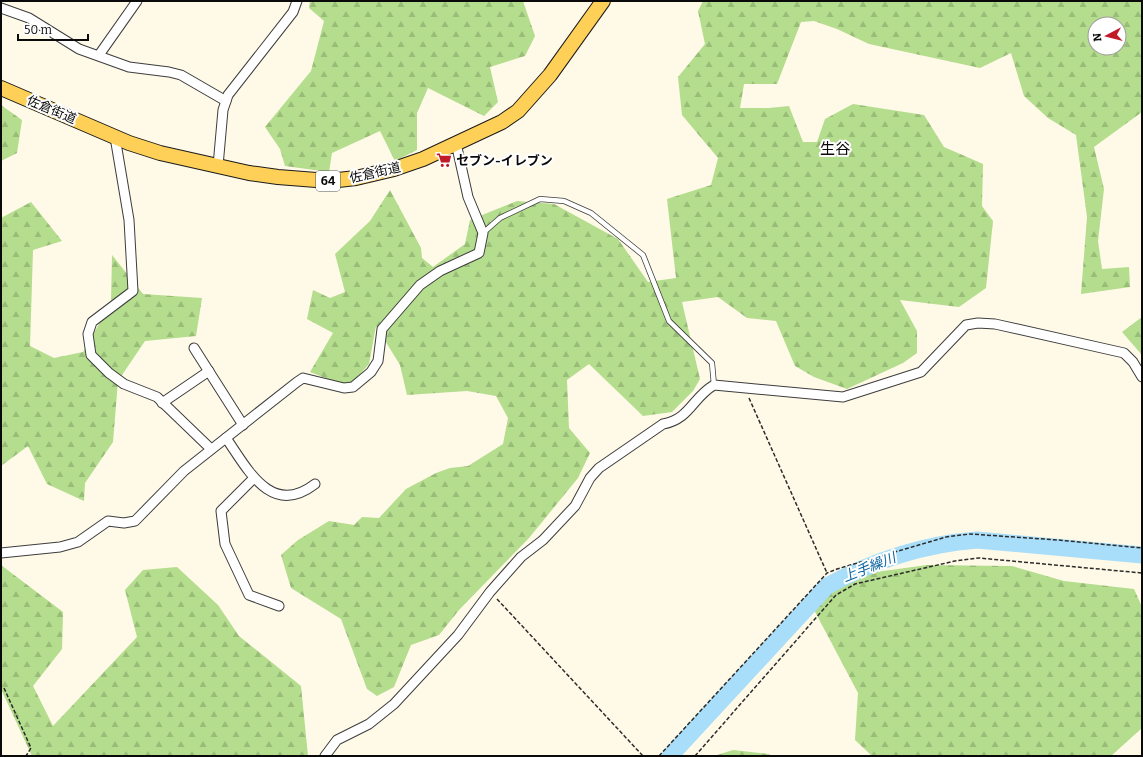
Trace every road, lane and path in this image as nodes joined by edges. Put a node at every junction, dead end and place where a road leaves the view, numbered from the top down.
1 (137, 1) edge
2 (297, 1) edge
3 (603, 1) edge
4 (1, 8) edge
5 (99, 55) junction
6 (1, 88) edge
7 (226, 101) junction
8 (115, 137) junction
9 (456, 143) junction
10 (218, 166) junction
11 (483, 233) junction
12 (194, 348) dead end
13 (209, 371) junction
14 (1142, 377) edge
15 (714, 385) junction
16 (744, 387) junction
17 (162, 403) junction
18 (243, 425) junction
19 (226, 438) junction
20 (211, 449) junction
21 (254, 478) junction
22 (315, 484) dead end
23 (1142, 548) edge
24 (1, 553) edge
25 (827, 573) junction
26 (1142, 573) edge
27 (490, 592) junction
28 (279, 606) dead end
29 (4, 688) dead end
30 (26, 756) edge
31 (325, 756) edge
32 (642, 756) edge
33 (659, 756) edge
34 (695, 756) edge

1 - 5 street
2 - 7 street
3 - 9 main road, 佐倉街道 / 64
4 - 5 street
5 - 7 street
6 - 8 main road, 佐倉街道 / 64
7 - 10 street
8 - 10 main road, 佐倉街道 / 64
8 - 17 street
9 - 10 main road, 佐倉街道 / 64
9 - 11 street
11 - 15 lane
11 - 18 street
12 - 13 street
13 - 17 street
13 - 18 street
14 - 16 street
15 - 16 street
15 - 27 street
16 - 25 path
17 - 20 street
18 - 19 street
19 - 20 street
19 - 21 street
20 - 24 street
21 - 22 street
21 - 28 street
23 - 25 path
25 - 33 path
26 - 34 path
27 - 31 street
27 - 32 path
29 - 30 path

